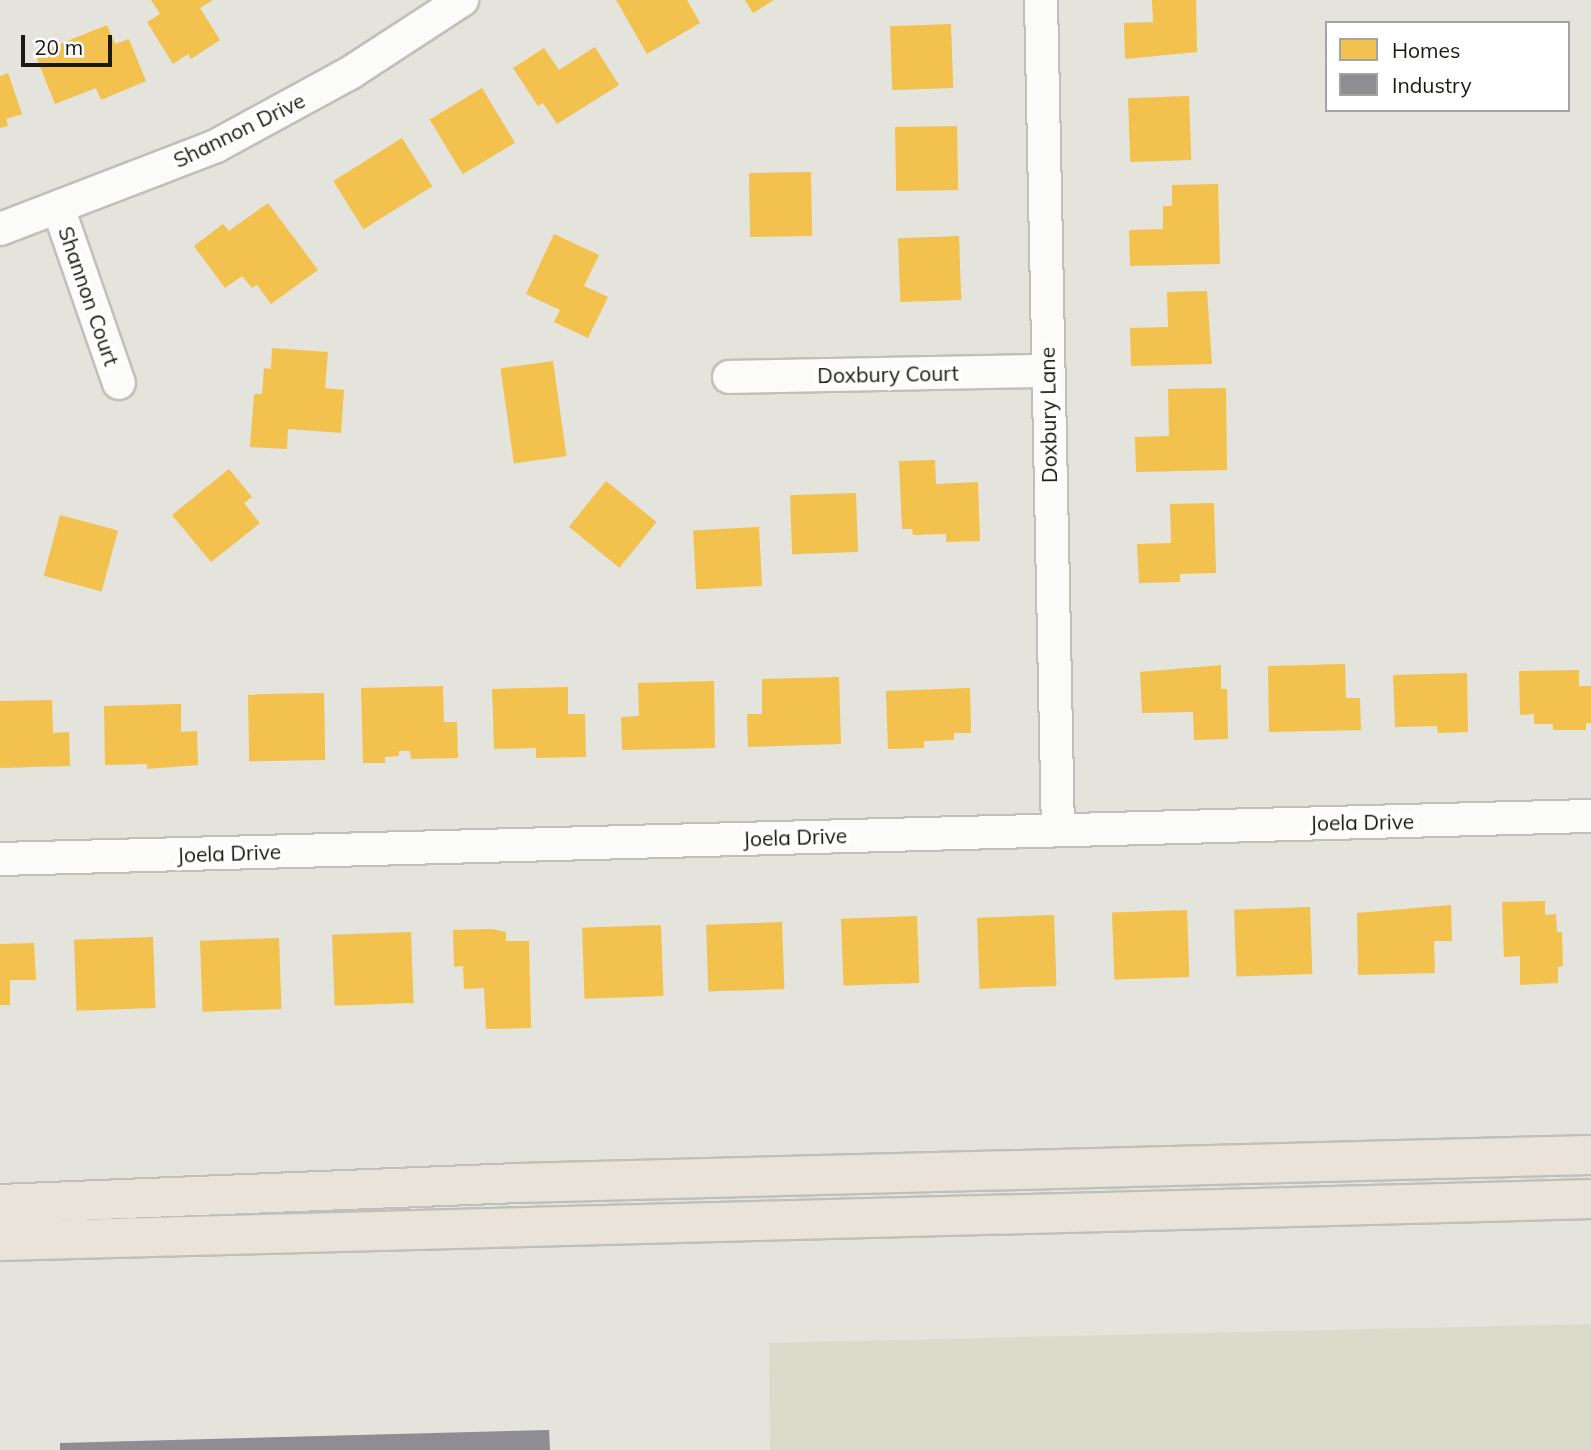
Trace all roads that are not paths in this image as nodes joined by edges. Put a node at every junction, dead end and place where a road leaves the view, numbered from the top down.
1 (462, 0) edge
2 (1041, 0) edge
3 (59, 210) junction
4 (0, 229) edge
5 (1047, 371) junction
6 (729, 377) dead end
7 (119, 383) dead end
8 (1591, 816) edge
9 (1058, 830) junction
10 (0, 859) edge
11 (1591, 1155) edge
12 (1591, 1199) edge
13 (0, 1204) edge
14 (0, 1241) edge

1 - 3 street, Shannon Drive
2 - 5 street, Doxbury Lane
3 - 4 street, Shannon Drive
3 - 7 street, Shannon Court
5 - 6 street, Doxbury Court
5 - 9 street, Doxbury Lane
8 - 9 street, Joela Drive
9 - 10 street, Joela Drive
11 - 13 highway
12 - 14 highway

